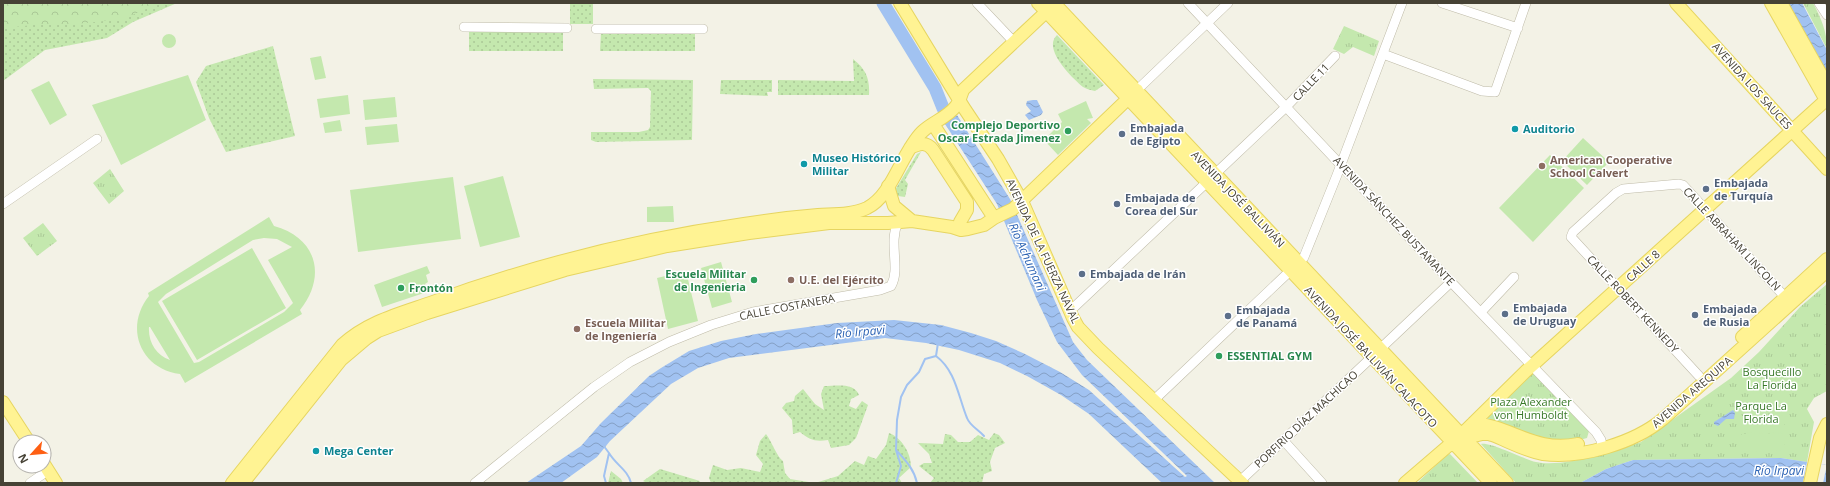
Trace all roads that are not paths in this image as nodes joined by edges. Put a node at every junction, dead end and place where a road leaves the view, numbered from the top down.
1 (900, 3) edge
2 (977, 3) edge
3 (1188, 3) edge
4 (1228, 3) edge
5 (1402, 3) edge
6 (1442, 3) edge
7 (1526, 3) edge
8 (1676, 3) edge
9 (1771, 3) edge
10 (1781, 3) edge
11 (1819, 3) edge
12 (1051, 5) edge
13 (1827, 15) edge
14 (1207, 24) junction
15 (464, 27) dead end
16 (567, 28) dead end
17 (1518, 28) junction
18 (596, 29) dead end
19 (703, 29) dead end
20 (1014, 42) junction
21 (1383, 54) junction
22 (1335, 56) dead end
23 (1827, 85) edge
24 (1132, 94) junction
25 (1827, 100) edge
26 (957, 103) junction
27 (1286, 107) junction
28 (937, 121) junction
29 (1793, 131) junction
30 (97, 139) dead end
31 (910, 148) junction
32 (1340, 164) junction
33 (1827, 169) edge
34 (1210, 178) junction
35 (888, 186) junction
36 (3, 204) edge
37 (1018, 207) junction
38 (1705, 210) junction
39 (996, 217) junction
40 (912, 221) junction
41 (898, 222) junction
42 (956, 224) junction
43 (724, 232) junction
44 (1573, 232) joint
45 (1827, 259) edge
46 (1299, 263) junction
47 (1827, 271) edge
48 (1290, 272) junction
49 (1514, 277) dead end
50 (1451, 282) junction
51 (1618, 289) junction
52 (1788, 300) junction
53 (448, 301) junction
54 (1070, 311) junction
55 (1481, 312) junction
56 (1357, 324) joint
57 (1376, 353) junction
58 (1533, 366) junction
59 (1702, 379) junction
60 (1154, 400) junction
61 (3, 402) edge
62 (3, 415) edge
63 (1474, 423) junction
64 (1827, 424) edge
65 (20, 434) edge
66 (22, 434) edge
67 (1462, 434) junction
68 (1827, 440) edge
69 (1284, 441) junction
70 (1452, 443) junction
71 (1601, 444) junction
72 (1817, 464) junction
73 (41, 474) edge
74 (46, 474) edge
75 (1489, 477) edge
76 (1241, 482) edge
77 (30, 483) edge
78 (56, 483) edge
79 (232, 483) edge
80 (243, 483) edge
81 (475, 483) edge
82 (1322, 483) edge
83 (1405, 483) edge
84 (1507, 483) edge
85 (1810, 483) edge
86 (1816, 483) edge

1 - 26 main road, AVENIDA DE LA FUERZA NAVAL
2 - 20 street
3 - 14 street, AVENIDA SÁNCHEZ BUSTAMANTE
4 - 14 street
5 - 21 street
6 - 17 street
7 - 17 street
8 - 29 main road, AVENIDA LOS SAUCES
9 - 25 main road
10 - 23 main road
11 - 13 street
12 - 20 main road
12 - 24 main road, AVENIDA JOSÉ BALLIVIÁN
14 - 24 street
14 - 27 street, AVENIDA SÁNCHEZ BUSTAMANTE
15 - 16 street
17 - 21 street
18 - 19 street
20 - 26 main road
21 - 32 street
22 - 27 street, CALLE 11
24 - 34 main road, AVENIDA JOSÉ BALLIVIÁN
24 - 37 main road
25 - 29 main road, CALLE 8
26 - 28 main road
26 - 37 main road, AVENIDA DE LA FUERZA NAVAL
27 - 32 street, AVENIDA SÁNCHEZ BUSTAMANTE
27 - 34 street, CALLE 11
28 - 31 main road
28 - 39 main road
29 - 33 main road, AVENIDA LOS SAUCES
29 - 38 main road, CALLE 8
30 - 36 street
31 - 35 main road
31 - 42 main road
32 - 46 street
32 - 50 street, AVENIDA SÁNCHEZ BUSTAMANTE
34 - 46 main road, AVENIDA JOSÉ BALLIVIÁN
34 - 48 main road, AVENIDA JOSÉ BALLIVIÁN
34 - 54 street, CALLE 11
35 - 40 main road
35 - 43 main road
37 - 39 main road
37 - 54 main road, AVENIDA DE LA FUERZA NAVAL
38 - 44 street, CALLE ABRAHAM LINCOLN
38 - 51 main road, CALLE 8
38 - 52 street, CALLE ABRAHAM LINCOLN
39 - 42 main road
40 - 41 main road
40 - 42 main road
41 - 43 main road
41 - 81 street, CALLE COSTANERA
43 - 53 main road
44 - 51 street, CALLE ROBERT KENNEDY
45 - 52 main road, AVENIDA AREQUIPA
46 - 48 main road
46 - 56 main road, AVENIDA JOSÉ BALLIVIÁN
47 - 52 main road, AVENIDA AREQUIPA
48 - 57 main road, AVENIDA JOSÉ BALLIVIÁN CALACOTO
48 - 60 street
49 - 55 street
50 - 55 street, AVENIDA SÁNCHEZ BUSTAMANTE
50 - 57 street, PORFIRIO DÍAZ MACHICAO
51 - 58 main road, CALLE 8
51 - 59 street, CALLE ROBERT KENNEDY
52 - 59 main road, AVENIDA AREQUIPA
53 - 79 main road
53 - 80 main road
54 - 60 main road, AVENIDA DE LA FUERZA NAVAL
55 - 58 street, AVENIDA SÁNCHEZ BUSTAMANTE
56 - 57 main road, AVENIDA JOSÉ BALLIVIÁN CALACOTO
57 - 67 main road, AVENIDA JOSÉ BALLIVIÁN CALACOTO
57 - 69 street, PORFIRIO DÍAZ MACHICAO
57 - 70 main road, AVENIDA JOSÉ BALLIVIÁN CALACOTO
58 - 63 main road, CALLE 8
58 - 71 street, AVENIDA SÁNCHEZ BUSTAMANTE
59 - 71 main road, AVENIDA AREQUIPA
60 - 76 main road, AVENIDA DE LA FUERZA NAVAL
61 - 66 main road
62 - 65 main road
63 - 67 main road, CALLE 8
63 - 71 main road, AVENIDA AREQUIPA
64 - 72 main road
67 - 70 main road, CALLE 8
67 - 71 main road, AVENIDA AREQUIPA
67 - 84 main road, AVENIDA JOSÉ BALLIVIÁN CALACOTO
68 - 72 main road
69 - 76 street, PORFIRIO DÍAZ MACHICAO
69 - 82 street
70 - 75 main road, AVENIDA JOSÉ BALLIVIÁN CALACOTO
70 - 83 main road, CALLE 8
72 - 85 main road
72 - 86 main road
73 - 77 street
74 - 78 main road

